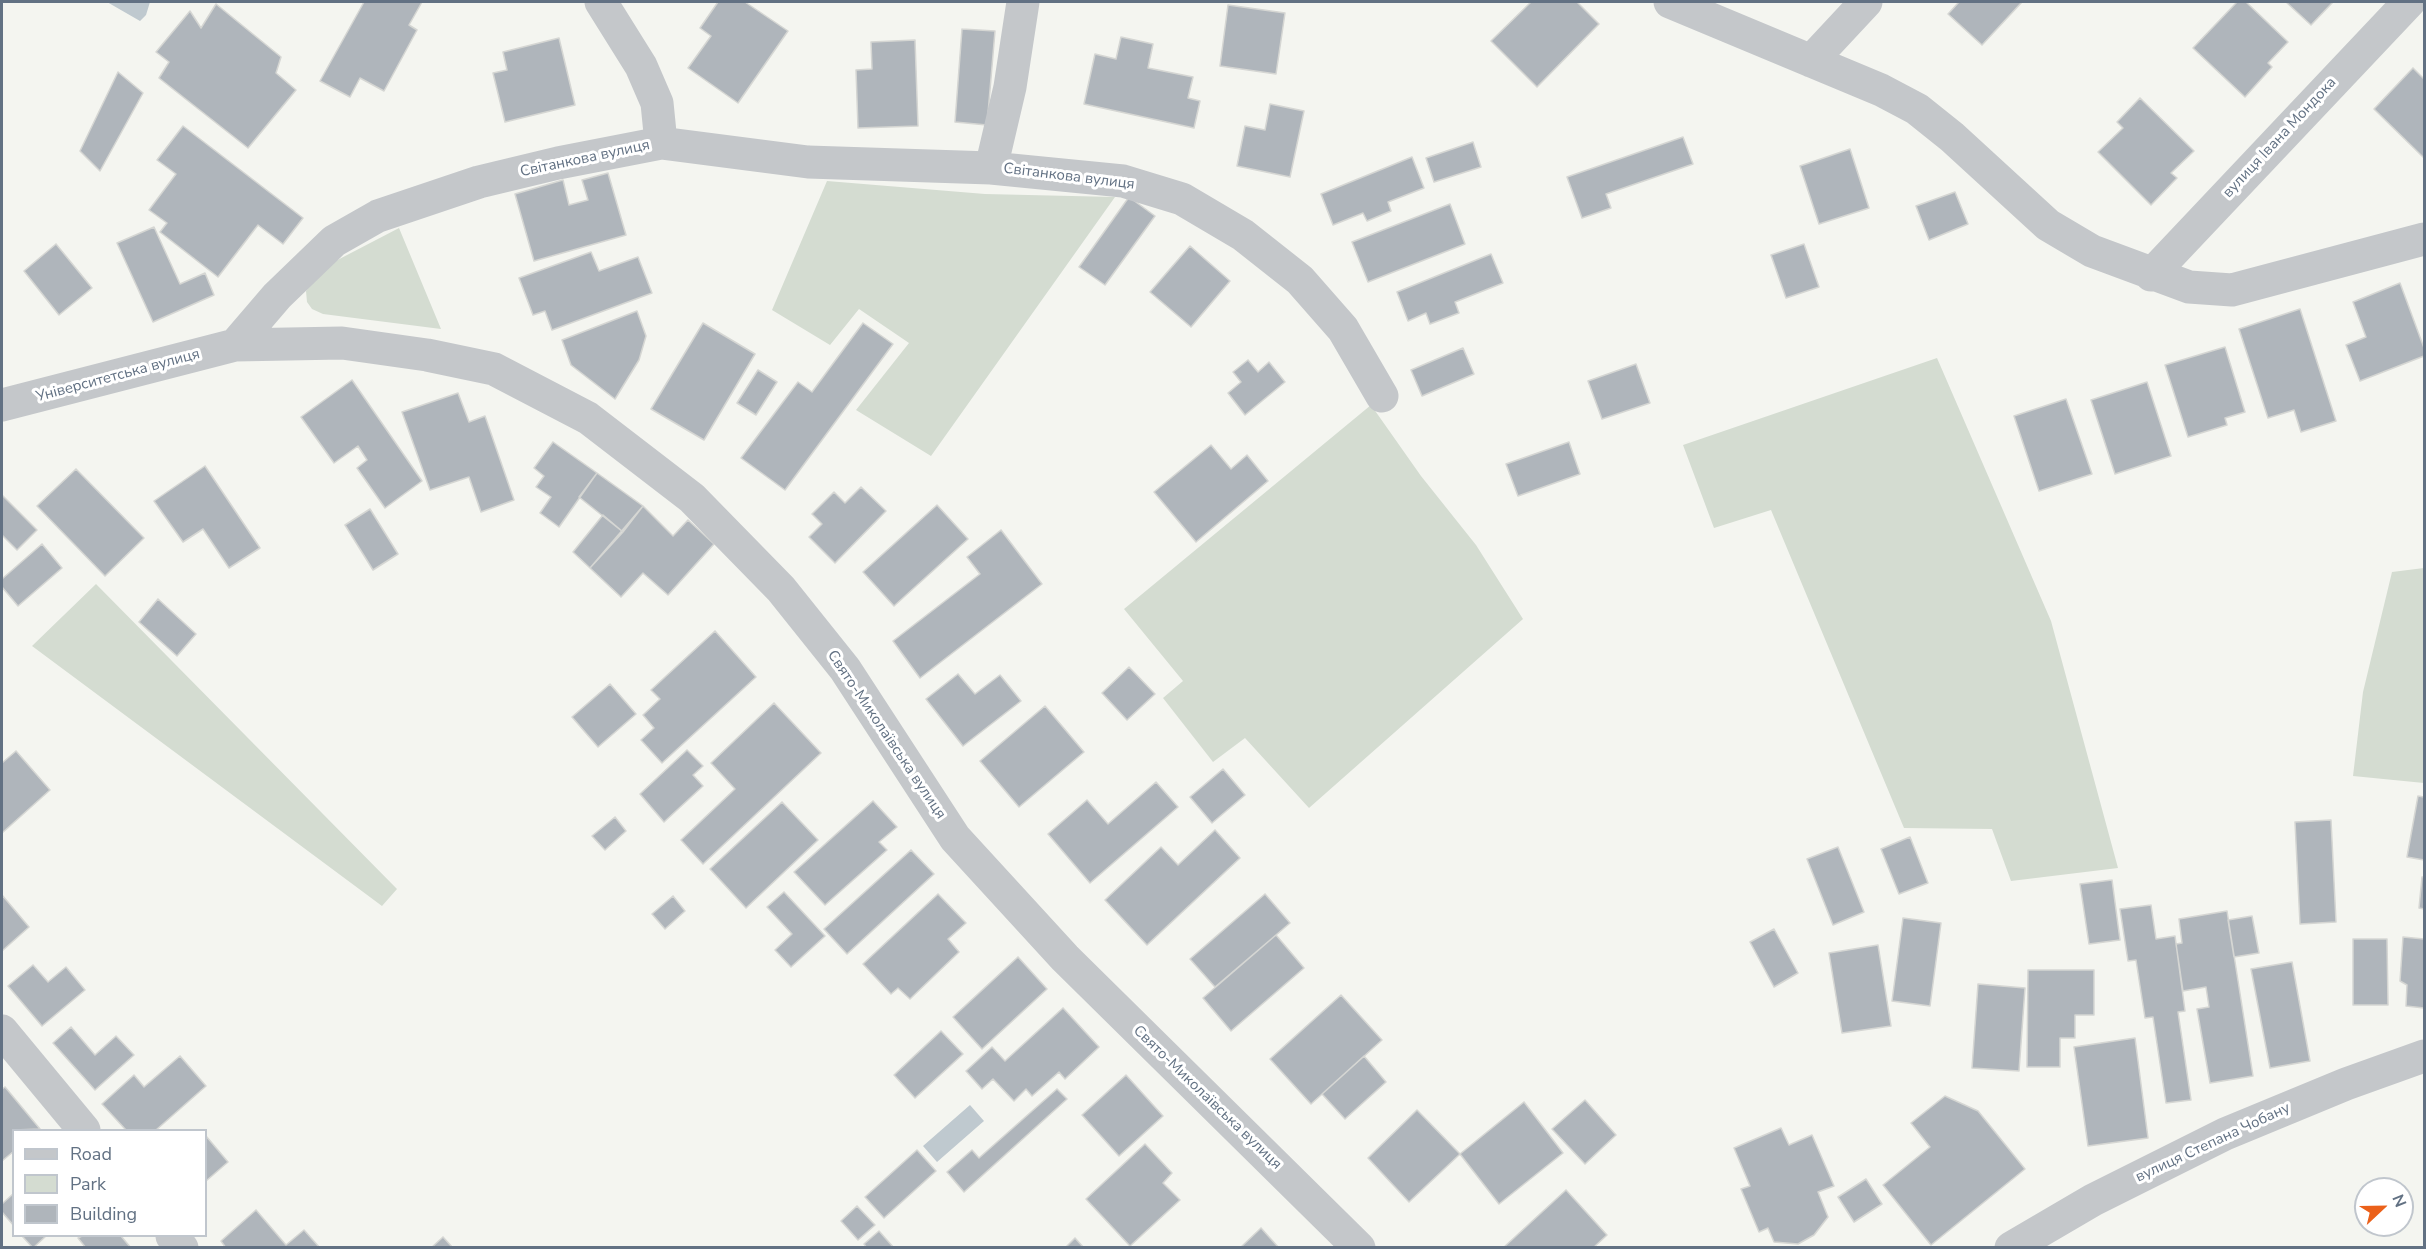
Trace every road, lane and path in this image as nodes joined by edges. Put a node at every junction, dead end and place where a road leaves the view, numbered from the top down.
1 (602, 2) edge
2 (1023, 2) edge
3 (1670, 2) edge
4 (1866, 2) edge
5 (2409, 2) edge
6 (1811, 62) junction
7 (661, 143) junction
8 (991, 168) junction
9 (2424, 239) edge
10 (2151, 275) junction
11 (235, 345) junction
12 (1382, 396) dead end
13 (2, 405) edge
14 (2, 1031) edge
15 (2424, 1056) edge
16 (82, 1129) edge
17 (1359, 1248) edge
18 (2011, 1248) edge

1 - 7 street
2 - 8 street, Світанкова вулиця
3 - 6 street
4 - 6 street
5 - 10 street, вулиця Івана Мондока
6 - 10 street
7 - 8 street, Світанкова вулиця
7 - 11 street, Світанкова вулиця
8 - 12 street, Світанкова вулиця
9 - 10 street
11 - 13 street, Університетська вулиця
11 - 17 street, Свято-Миколаївська вулиця
14 - 16 street
15 - 18 street, вулиця Степана Чобану

